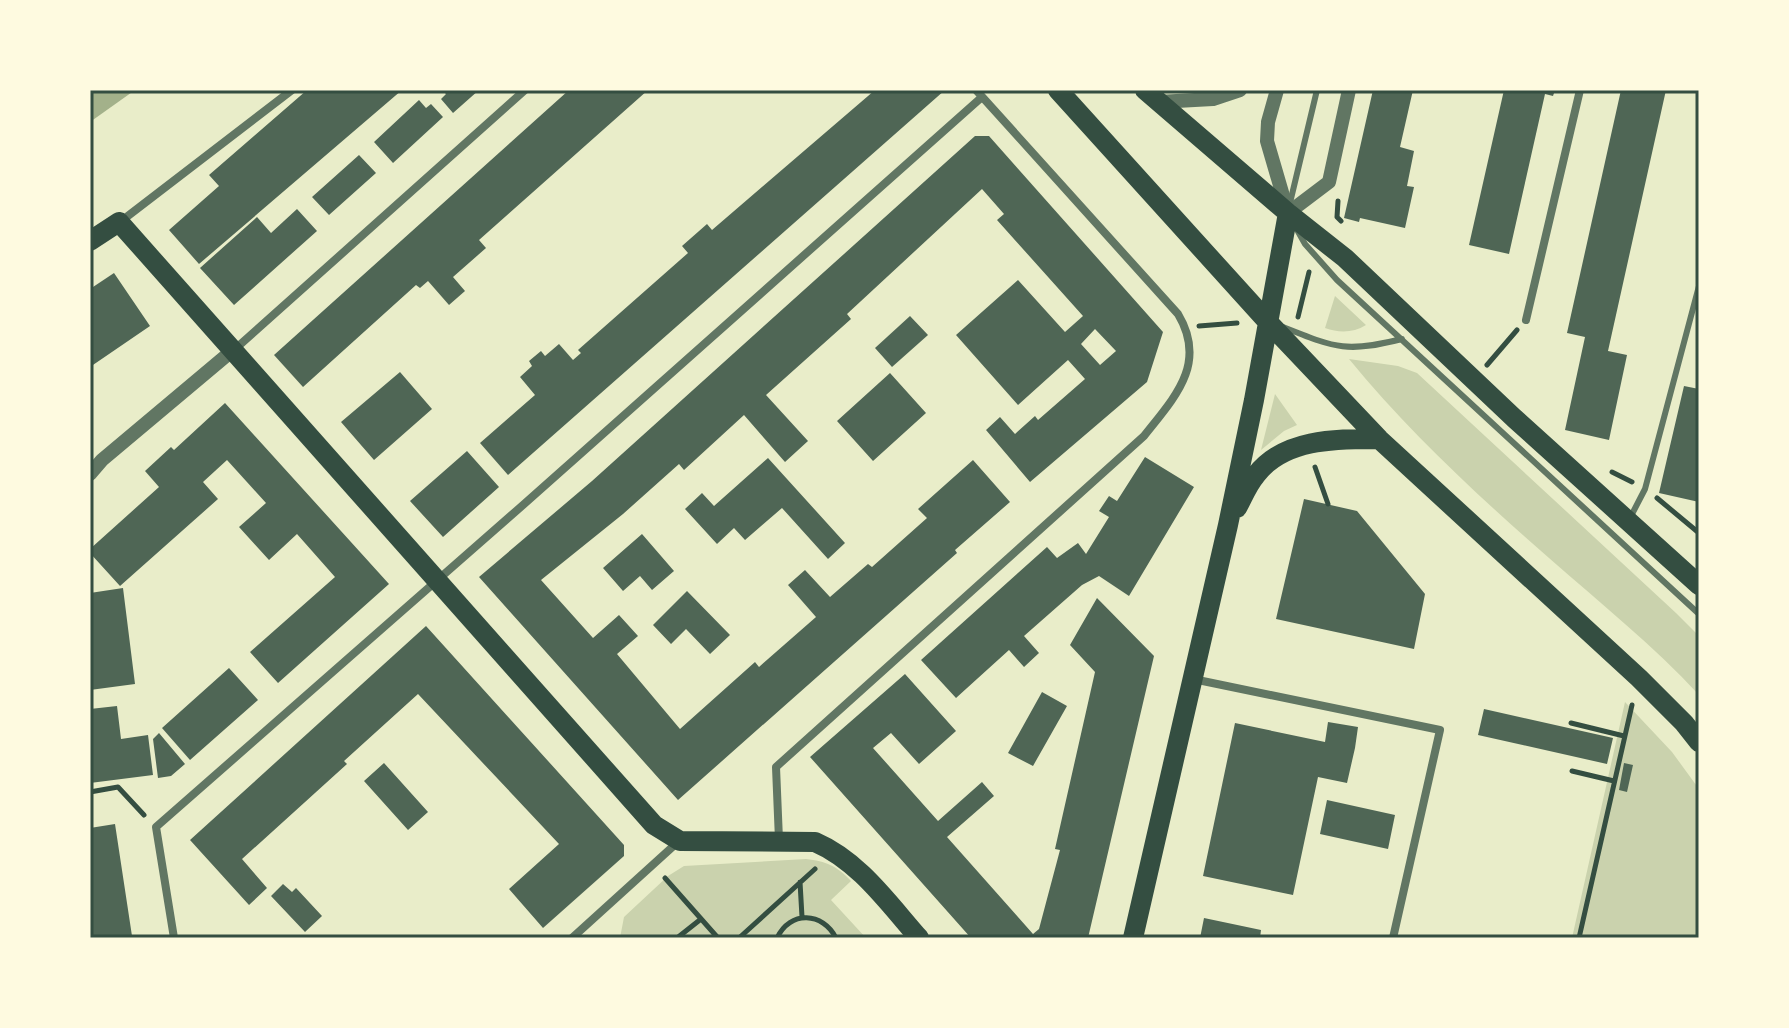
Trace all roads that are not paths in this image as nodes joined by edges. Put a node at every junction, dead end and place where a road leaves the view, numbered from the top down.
1 (292, 90) edge
2 (525, 90) edge
3 (1058, 90) edge
4 (1240, 90) edge
5 (1277, 90) edge
6 (1317, 90) edge
7 (1349, 90) edge
8 (1580, 90) edge
9 (979, 93) edge
10 (1154, 94) edge
11 (1288, 213) junction
12 (119, 222) junction
13 (90, 241) edge
14 (1699, 286) edge
15 (1526, 320) road end
16 (1267, 321) junction
17 (1402, 339) junction
18 (233, 350) junction
19 (1379, 439) junction
20 (90, 474) edge
21 (1628, 521) junction
22 (1228, 525) junction
23 (437, 581) junction
24 (1699, 585) edge
25 (1699, 614) edge
26 (1193, 679) junction
27 (1699, 742) edge
28 (680, 841) junction
29 (779, 841) junction
30 (174, 938) edge
31 (572, 938) edge
32 (919, 938) edge
33 (1133, 938) edge
34 (1393, 938) edge

1 - 12 street
2 - 18 street
3 - 16 main road
4 - 10 street
5 - 11 street
6 - 11 lane
7 - 11 street
8 - 15 street
9 - 23 street
9 - 29 street
10 - 11 main road
11 - 16 main road
11 - 17 lane
11 - 21 main road
12 - 13 main road
12 - 18 main road
14 - 21 lane
16 - 17 lane
16 - 19 main road
16 - 22 main road
17 - 25 lane
18 - 20 street
18 - 23 main road
19 - 22 main road
19 - 27 main road
21 - 24 main road
22 - 26 main road
23 - 28 main road
23 - 30 street
26 - 33 main road
26 - 34 street
28 - 29 main road
28 - 31 street
29 - 32 main road

